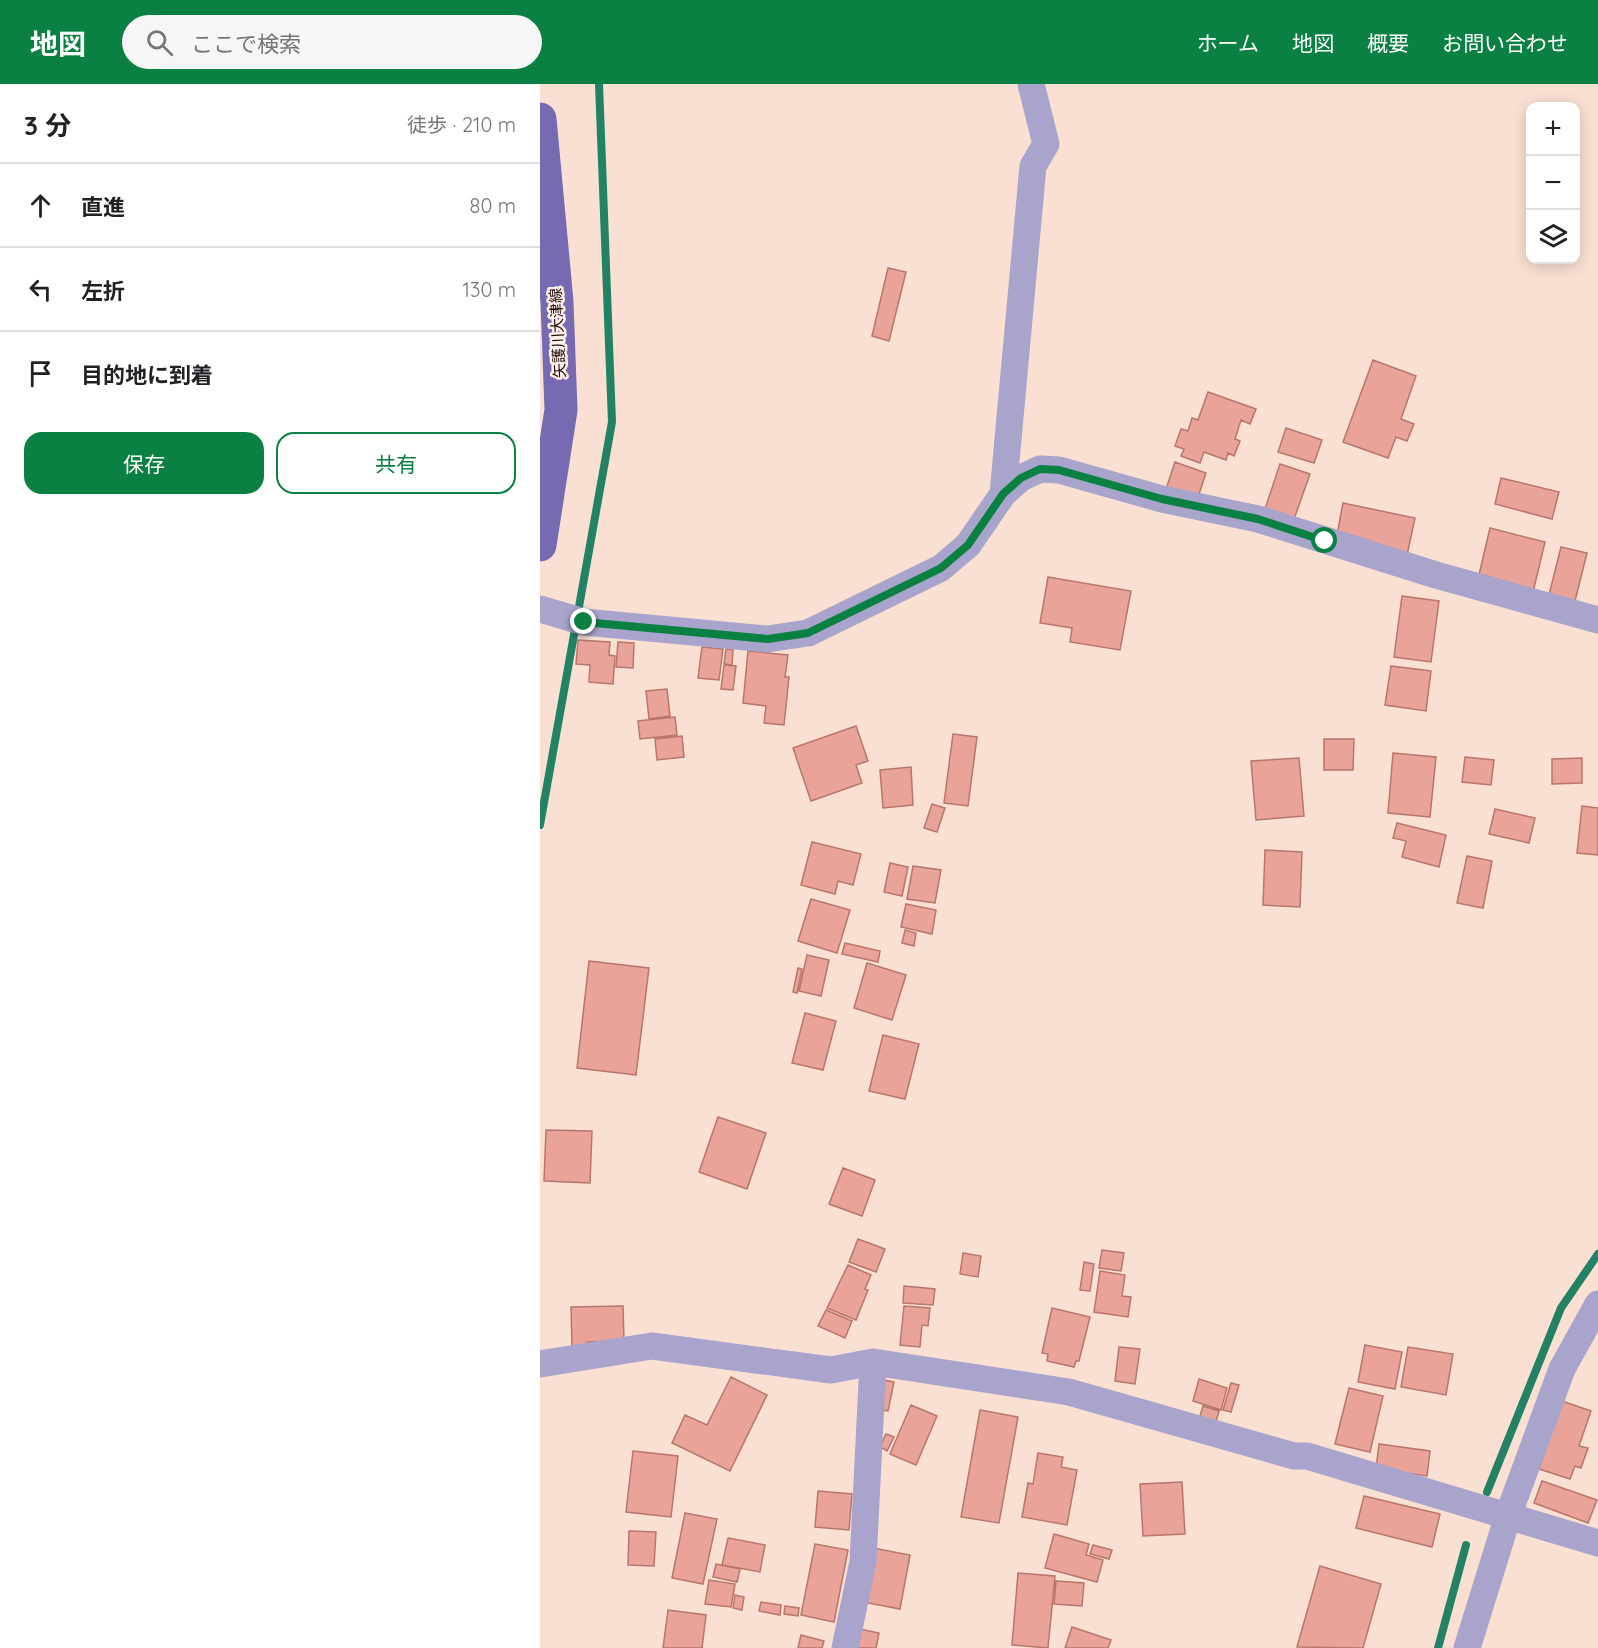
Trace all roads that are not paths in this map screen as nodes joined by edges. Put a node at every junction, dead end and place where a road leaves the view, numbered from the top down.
1 (1031, 84) edge
2 (540, 119) edge
3 (1003, 494) junction
4 (540, 545) edge
5 (549, 611) edge
6 (1598, 620) edge
7 (1598, 1304) edge
8 (873, 1362) junction
9 (540, 1364) edge
10 (1508, 1516) junction
11 (1598, 1543) edge
12 (845, 1648) edge
13 (1467, 1648) edge

1 - 3 street
2 - 4 main road, 矢護川大津線
3 - 5 street
3 - 6 street
7 - 10 street
8 - 9 street
8 - 10 street
8 - 12 street
10 - 11 street
10 - 13 street

